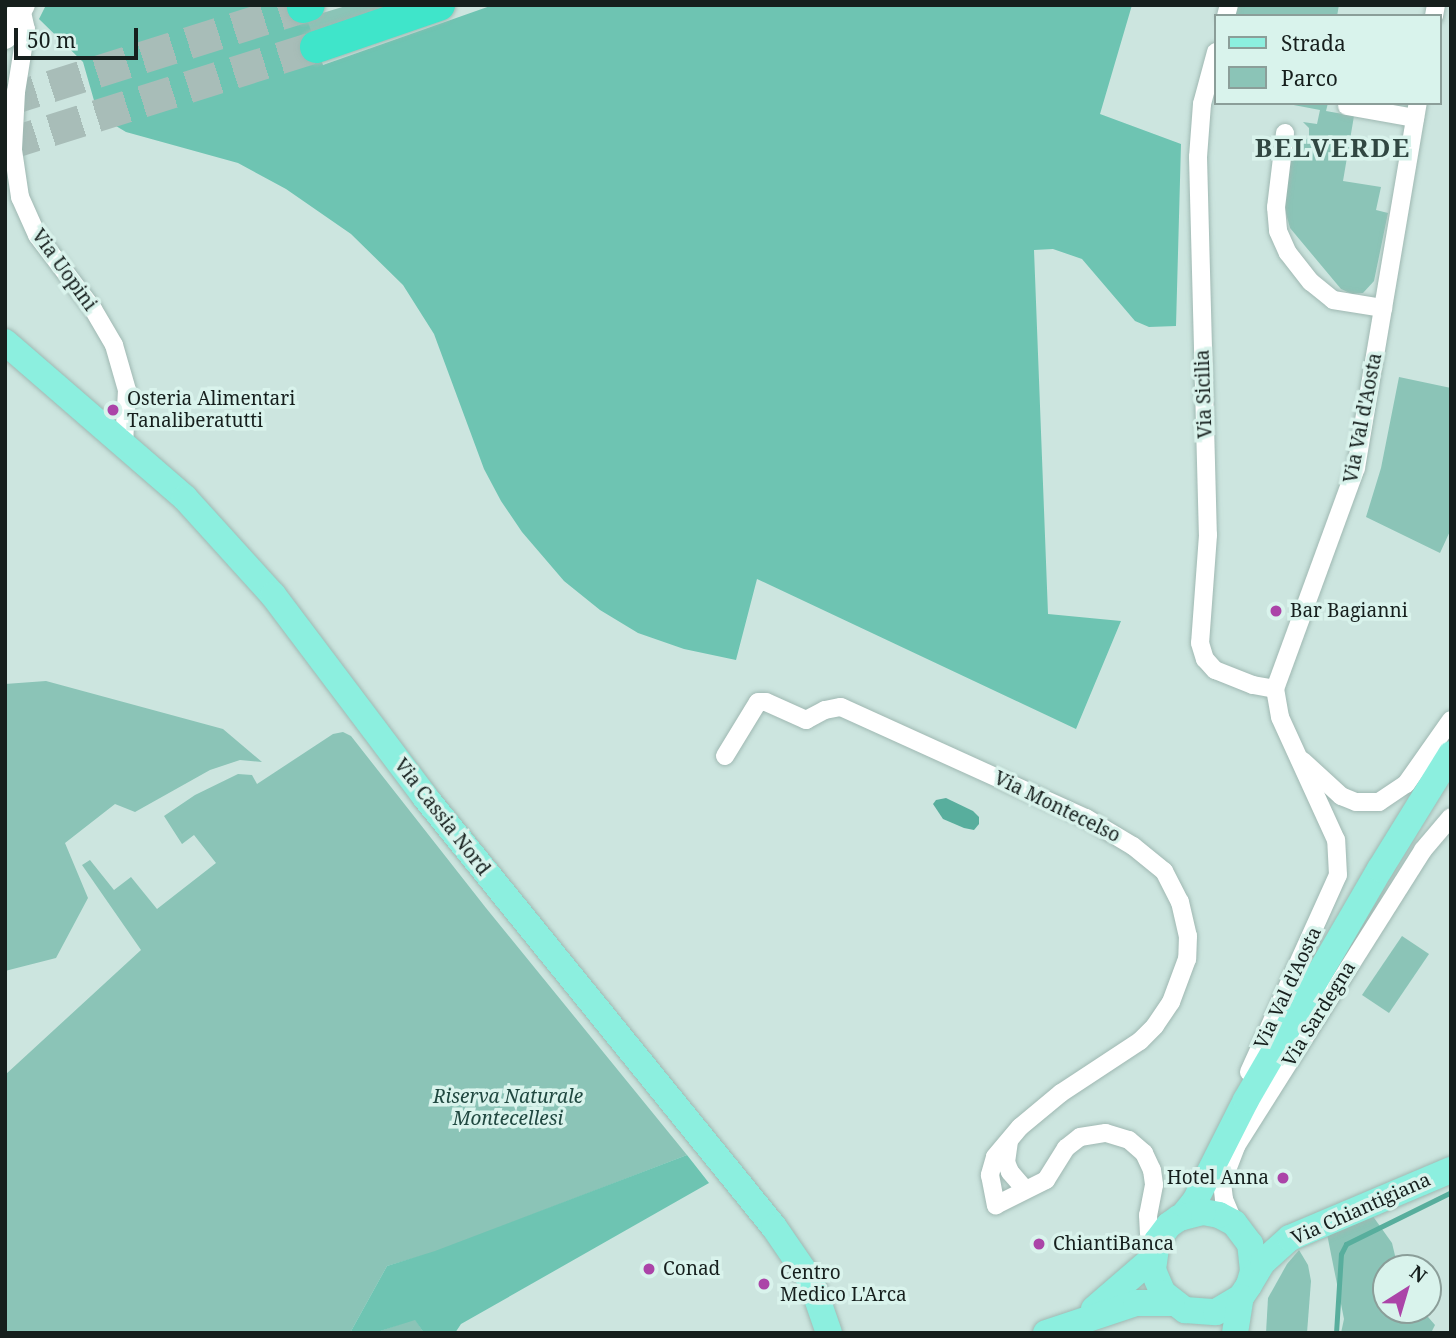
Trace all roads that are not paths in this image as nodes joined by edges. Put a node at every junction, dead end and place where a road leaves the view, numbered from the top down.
1 (439, 5) edge
2 (22, 6) edge
3 (5, 37) edge
4 (316, 47) tunnel mouth
5 (1214, 59) edge
6 (5, 74) edge
7 (16, 92) junction
8 (1347, 106) dead end
9 (1416, 111) edge
10 (1285, 133) dead end
11 (1383, 308) junction
12 (5, 342) edge
13 (124, 443) junction
14 (1275, 689) junction
15 (1451, 720) edge
16 (1451, 754) edge
17 (725, 756) dead end
18 (1301, 759) junction
19 (1451, 817) edge
20 (1245, 1100) junction
21 (1010, 1137) junction
22 (1451, 1151) edge
23 (1451, 1170) edge
24 (1025, 1189) junction
25 (1152, 1201) junction
26 (1181, 1217) junction
27 (1238, 1227) junction
28 (1154, 1253) junction
29 (1245, 1291) junction
30 (1172, 1303) junction
31 (1075, 1321) junction
32 (1208, 1323) edge
33 (829, 1333) edge
34 (1046, 1333) edge
35 (1235, 1333) edge

1 - 4 highway
2 - 3 street, Via Uopini
2 - 7 street, Via Uopini
5 - 14 street, Via Sicilia
6 - 7 street
7 - 13 street, Via Uopini
8 - 9 street
9 - 11 street, Via Val d'Aosta
10 - 11 street
11 - 14 street, Via Val d'Aosta
12 - 13 main road, Via Cassia Nord
13 - 33 main road, Via Cassia Nord
14 - 18 street, Via Val d'Aosta
15 - 18 street, Via Val d'Aosta
16 - 20 main road
17 - 21 street, Via Montecelso
18 - 20 street, Via Val d'Aosta
19 - 27 street, Via Sardegna
20 - 26 main road
21 - 24 street
21 - 24 street, Via Montecelso
22 - 27 main road, Via Chiantigiana
23 - 29 main road, Via Chiantigiana
24 - 25 street
25 - 26 street
25 - 28 street
26 - 27 main road, Via Chiantigiana
26 - 28 main road, Via Chiantigiana
27 - 29 main road
28 - 30 main road
28 - 31 main road, Via Chiantigiana
29 - 32 main road, Via Chiantigiana
29 - 35 main road
30 - 31 main road, Via Chiantigiana
30 - 32 main road, Via Chiantigiana
31 - 34 main road, Via Chiantigiana

